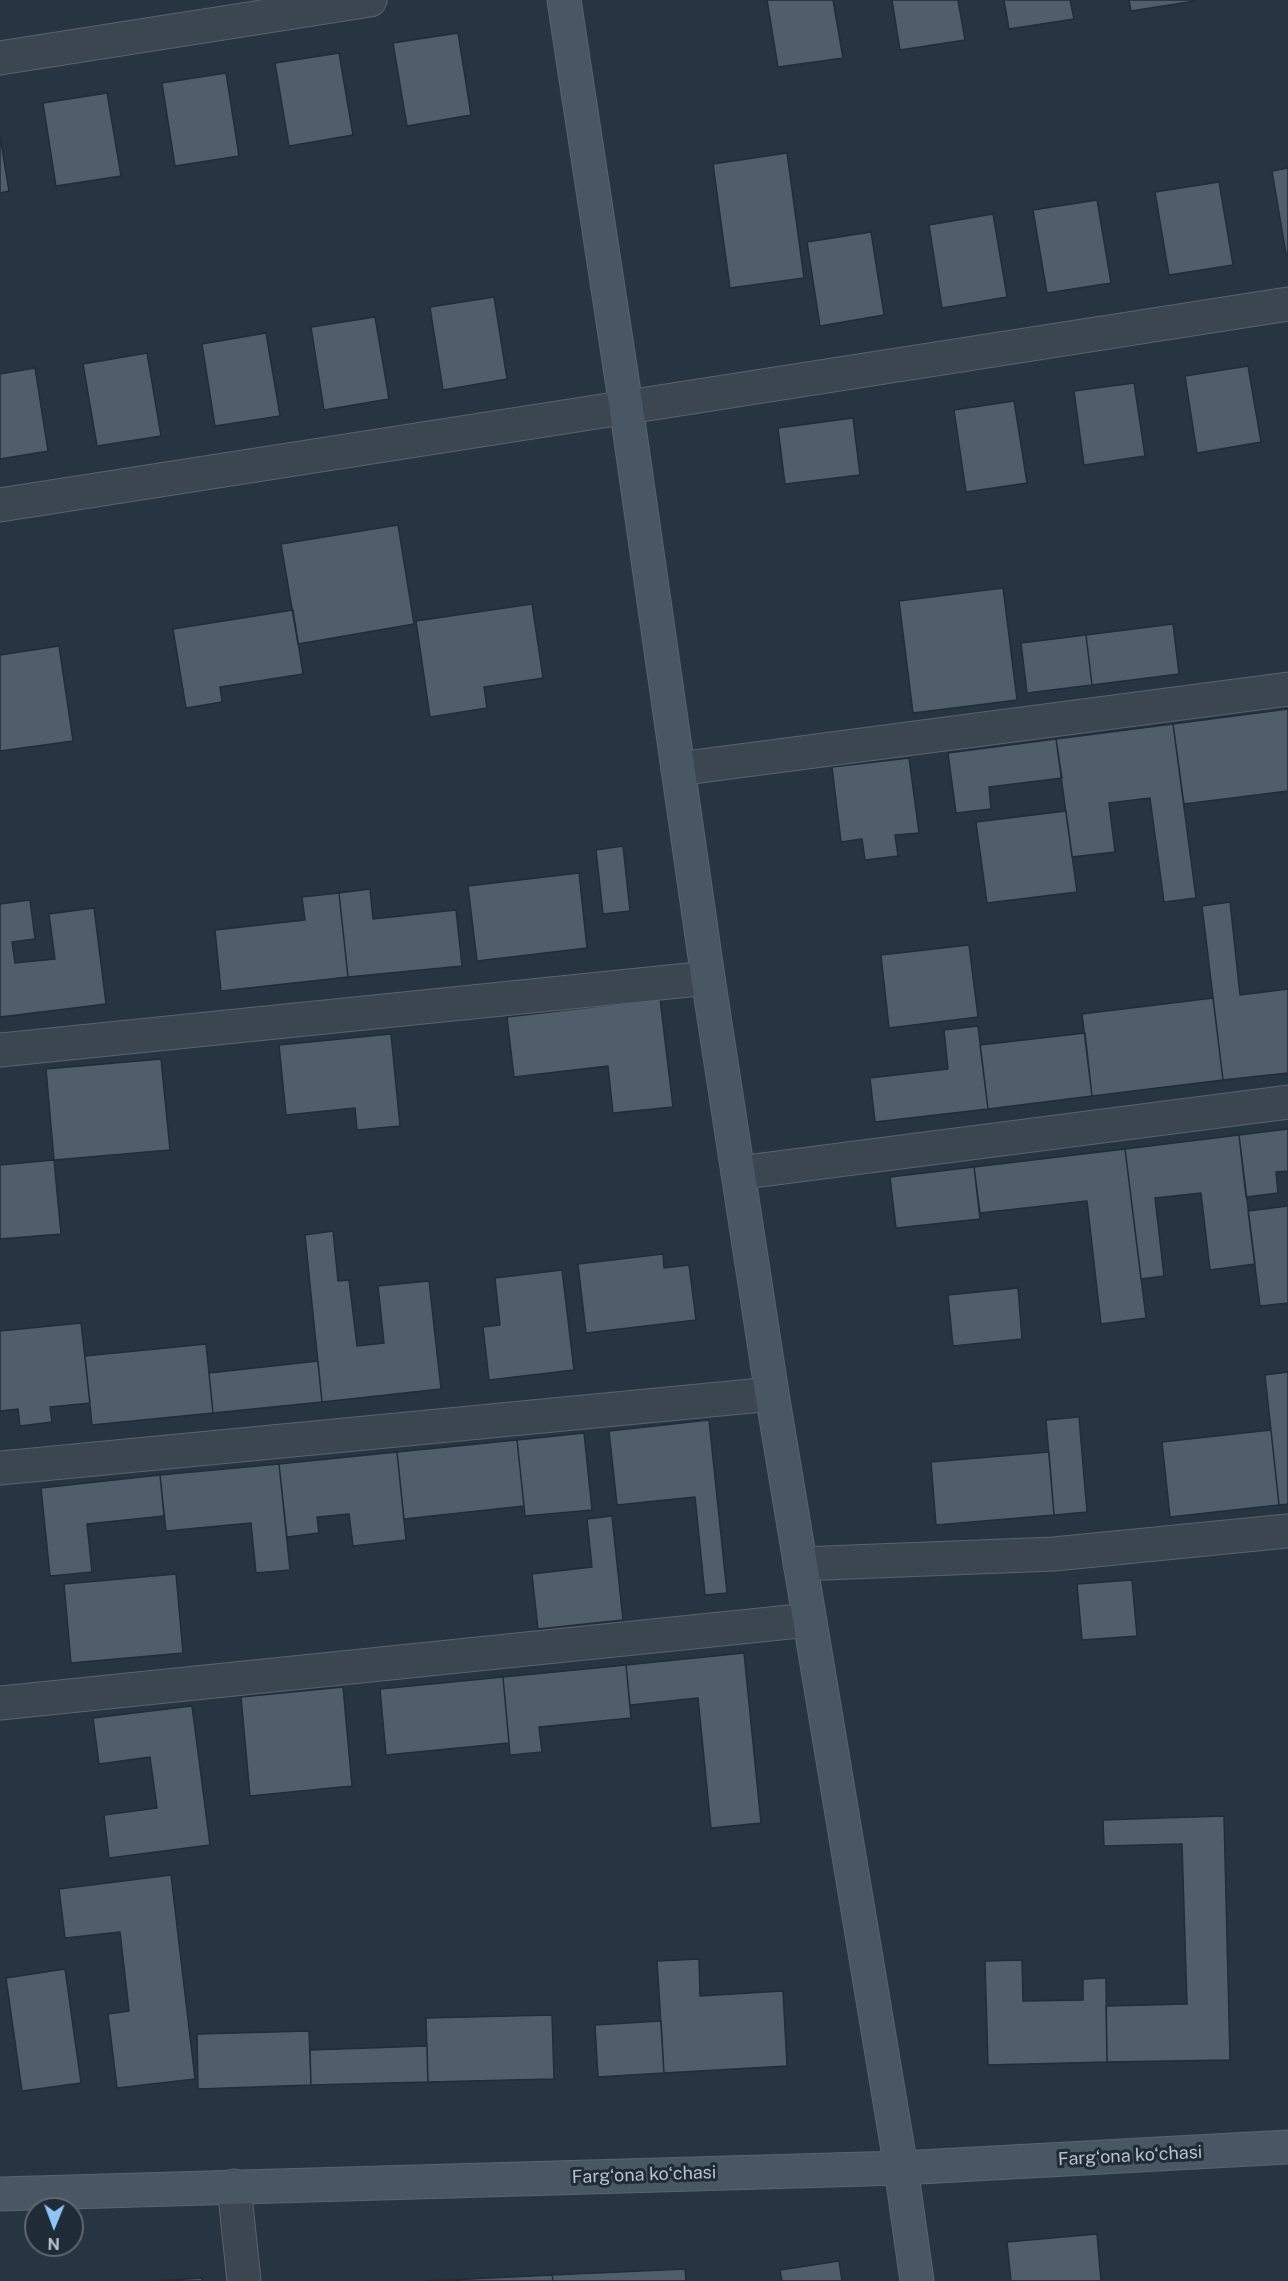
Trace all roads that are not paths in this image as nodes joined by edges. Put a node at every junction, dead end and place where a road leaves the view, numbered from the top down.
1 (370, 0) edge
2 (564, 0) edge
3 (0, 58) edge
4 (1288, 304) edge
5 (626, 406) junction
6 (0, 505) edge
7 (1288, 689) edge
8 (678, 769) junction
9 (708, 978) junction
10 (0, 1050) edge
11 (1288, 1102) edge
12 (738, 1173) junction
13 (772, 1394) junction
14 (0, 1468) edge
15 (1288, 1531) edge
16 (800, 1564) junction
17 (809, 1620) junction
18 (0, 1703) edge
19 (1288, 2147) edge
20 (901, 2168) junction
21 (234, 2186) junction
22 (0, 2194) edge
23 (244, 2281) edge
24 (917, 2281) edge

1 - 3 street
2 - 5 street
4 - 5 street
5 - 6 street
5 - 8 street
7 - 8 street
8 - 9 street
9 - 10 street
9 - 12 street
11 - 12 street
12 - 13 street
13 - 14 street
13 - 16 street
15 - 16 street
16 - 17 street
17 - 18 street
17 - 20 street
19 - 20 street, Fargʻona koʻchasi
20 - 21 street, Fargʻona koʻchasi
20 - 24 street
21 - 22 street, Fargʻona koʻchasi
21 - 23 street

